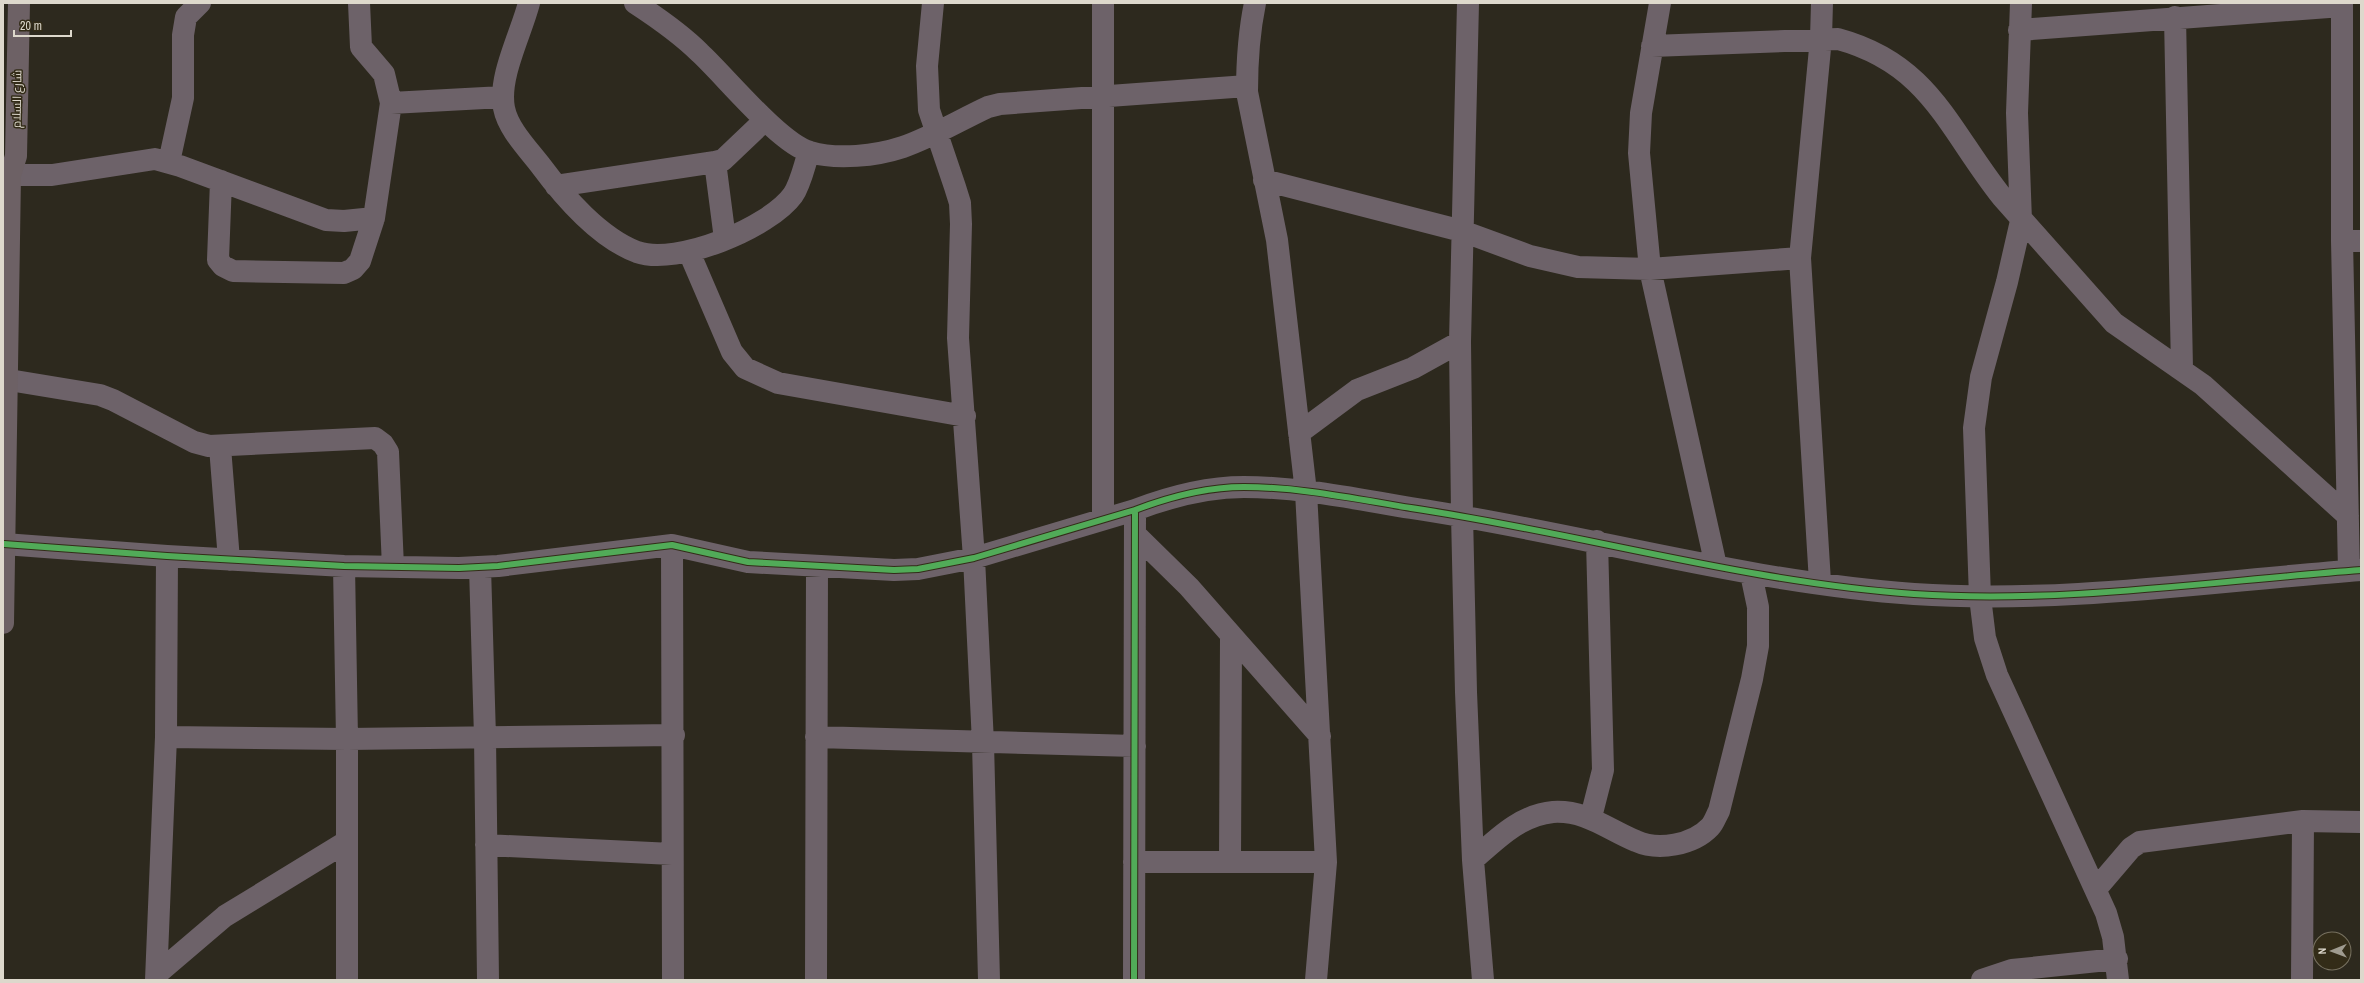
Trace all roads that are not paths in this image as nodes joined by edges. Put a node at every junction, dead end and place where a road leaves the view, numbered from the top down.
1 (19, 3) edge
2 (200, 3) edge
3 (359, 3) edge
4 (529, 3) edge
5 (635, 3) edge
6 (933, 3) edge
7 (1103, 3) edge
8 (1256, 3) edge
9 (1468, 3) edge
10 (1660, 3) edge
11 (1822, 3) edge
12 (2021, 3) edge
13 (2342, 4) edge
14 (2175, 17) junction
15 (2019, 30) junction
16 (1821, 38) junction
17 (1652, 46) junction
18 (2351, 52) edge
19 (1247, 86) junction
20 (1103, 96) junction
21 (502, 97) junction
22 (391, 103) junction
23 (765, 120) junction
24 (936, 132) junction
25 (3, 146) edge
26 (809, 152) junction
27 (169, 162) junction
28 (715, 162) junction
29 (8, 173) edge
30 (1264, 180) junction
31 (221, 181) junction
32 (556, 186) junction
33 (374, 218) junction
34 (2021, 221) junction
35 (1462, 231) junction
36 (725, 239) junction
37 (2351, 241) edge
38 (689, 252) junction
39 (1800, 258) junction
40 (1650, 269) junction
41 (1460, 342) junction
42 (2182, 369) junction
43 (5, 379) edge
44 (964, 416) junction
45 (1299, 433) junction
46 (220, 447) junction
47 (1306, 492) junction
48 (1135, 510) junction
49 (1462, 515) junction
50 (2348, 516) junction
51 (1103, 519) junction
52 (1135, 534) junction
53 (1597, 541) junction
54 (4, 544) junction
55 (672, 545) junction
56 (167, 556) junction
57 (974, 558) junction
58 (229, 560) junction
59 (344, 566) junction
60 (817, 566) junction
61 (1716, 566) junction
62 (393, 567) junction
63 (480, 568) junction
64 (2355, 570) edge
65 (1751, 574) junction
66 (1820, 582) junction
67 (1980, 597) junction
68 (3, 623) edge
69 (1231, 637) junction
70 (674, 735) junction
71 (1320, 736) junction
72 (166, 737) junction
73 (485, 737) junction
74 (816, 737) junction
75 (347, 738) junction
76 (983, 743) junction
77 (1135, 746) junction
78 (1591, 817) junction
79 (2303, 821) junction
80 (2361, 822) edge
81 (346, 842) junction
82 (486, 845) junction
83 (672, 854) junction
84 (1473, 860) junction
85 (1134, 862) junction
86 (1230, 862) junction
87 (1326, 862) junction
88 (2096, 889) junction
89 (2118, 970) edge
90 (156, 977) edge
91 (346, 980) edge
92 (488, 980) edge
93 (673, 980) edge
94 (816, 980) edge
95 (989, 980) edge
96 (1134, 980) edge
97 (1316, 980) edge
98 (1483, 980) edge
99 (1982, 980) edge
100 (2302, 980) edge

1 - 29 main road, شارع السلام
2 - 27 street
3 - 22 street
4 - 21 street
5 - 23 street
6 - 24 street
7 - 20 street
8 - 19 street
9 - 35 street
10 - 17 street
11 - 16 street
12 - 15 street
13 - 14 street
13 - 18 street
14 - 15 street
14 - 42 street
15 - 34 street
16 - 17 street
16 - 34 street
16 - 39 street
17 - 40 street
18 - 37 street
19 - 20 street
19 - 30 street
20 - 24 street
20 - 51 street
21 - 22 street
21 - 32 street
22 - 33 street
23 - 26 street
23 - 28 street
24 - 26 street
24 - 44 street
25 - 29 main road
26 - 36 street
27 - 29 street
27 - 31 street
28 - 32 street
28 - 36 street
29 - 43 main road
30 - 35 street
30 - 45 street
31 - 33 street
31 - 33 street
32 - 38 street
34 - 42 street
34 - 67 street
35 - 40 street
35 - 41 street
36 - 38 street
37 - 50 street
38 - 44 street
39 - 40 street
39 - 66 street
40 - 61 street
41 - 45 street
41 - 49 street
42 - 50 street
43 - 46 street
43 - 54 main road
44 - 57 street
45 - 47 street
46 - 58 street
46 - 62 street
47 - 48 street
47 - 49 street
47 - 71 street
48 - 51 street
48 - 52 street
49 - 53 street
49 - 84 street
50 - 64 street
51 - 57 street
52 - 69 street
52 - 77 street
53 - 61 street
53 - 78 street
54 - 56 street
54 - 68 main road
55 - 60 street
55 - 63 street
55 - 70 street
56 - 58 street
56 - 72 street
57 - 60 street
57 - 76 street
58 - 59 street
59 - 62 street
59 - 75 street
60 - 74 street
61 - 65 street
62 - 63 street
63 - 73 street
64 - 67 street
65 - 66 street
65 - 78 street
66 - 67 street
67 - 88 street
69 - 71 street
69 - 86 street
70 - 73 street
70 - 83 street
71 - 87 street
72 - 75 street
72 - 90 street
73 - 75 street
73 - 82 street
74 - 76 street
74 - 94 street
75 - 81 street
76 - 77 street
76 - 95 street
77 - 85 street
78 - 84 street
79 - 80 street
79 - 88 street
79 - 100 street
81 - 90 street
81 - 91 street
82 - 83 street
82 - 92 street
83 - 93 street
84 - 98 street
85 - 86 street
85 - 96 street
86 - 87 street
87 - 97 street
88 - 89 street
89 - 99 street

